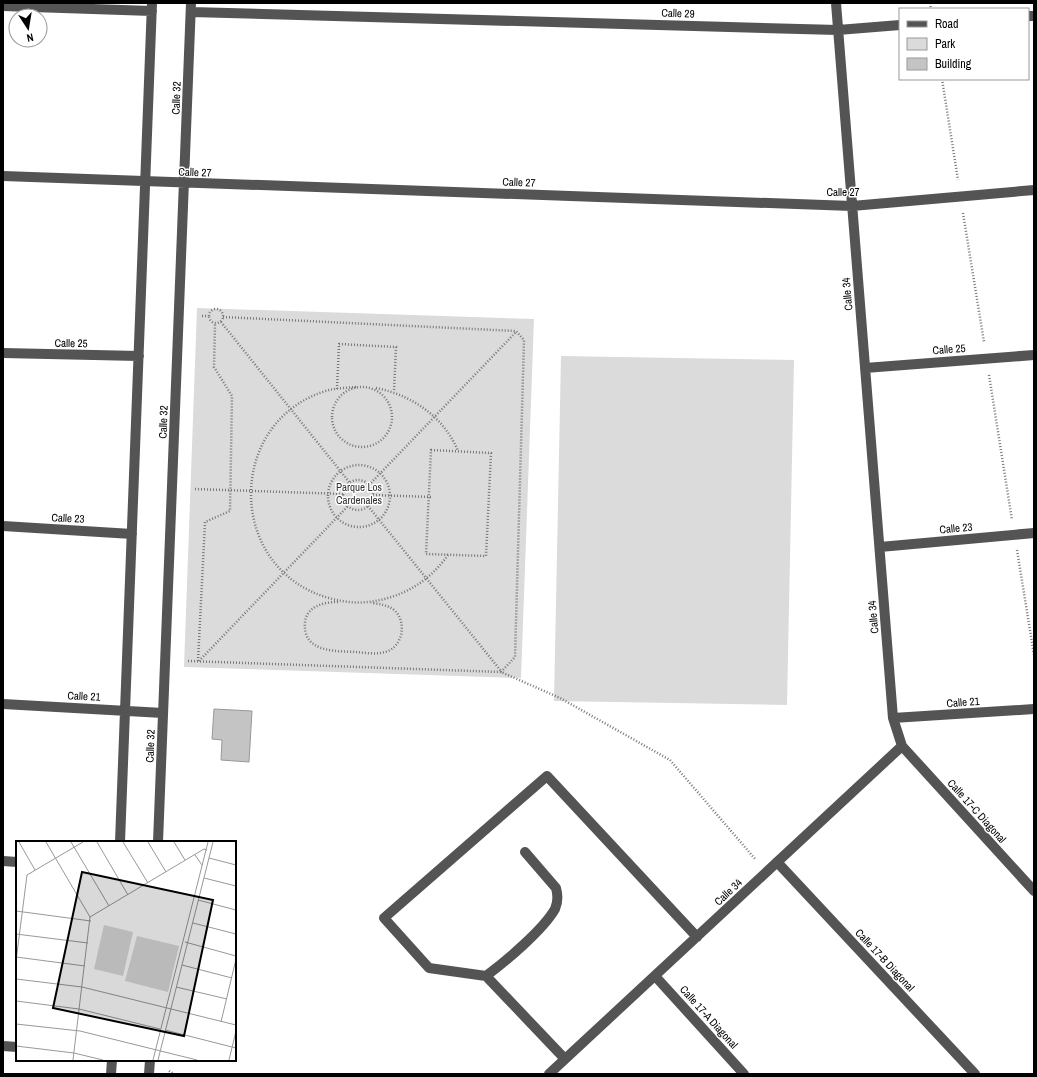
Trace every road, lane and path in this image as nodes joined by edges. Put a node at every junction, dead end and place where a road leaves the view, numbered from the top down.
1 (836, 3) edge
2 (3, 6) edge
3 (152, 7) edge
4 (191, 8) edge
5 (899, 25) edge
6 (838, 30) junction
7 (3, 176) edge
8 (146, 181) junction
9 (184, 183) junction
10 (1034, 190) edge
11 (852, 206) junction
12 (202, 316) dead end
13 (208, 316) junction
14 (223, 317) junction
15 (221, 322) junction
16 (215, 324) junction
17 (516, 331) junction
18 (3, 353) edge
19 (1034, 355) edge
20 (139, 356) junction
21 (865, 368) junction
22 (356, 387) junction
23 (368, 387) junction
24 (337, 389) junction
25 (394, 392) junction
26 (292, 410) junction
27 (434, 416) junction
28 (458, 451) junction
29 (341, 471) junction
30 (380, 473) junction
31 (350, 483) junction
32 (369, 485) junction
33 (195, 489) dead end
34 (230, 490) junction
35 (250, 491) junction
36 (328, 494) junction
37 (343, 494) junction
38 (373, 495) junction
39 (390, 496) junction
40 (429, 497) junction
41 (433, 497) dead end
42 (348, 506) junction
43 (368, 506) junction
44 (337, 517) junction
45 (379, 519) junction
46 (3, 526) edge
47 (1034, 533) edge
48 (132, 534) junction
49 (880, 547) junction
50 (448, 555) junction
51 (284, 572) junction
52 (426, 578) junction
53 (342, 602) junction
54 (369, 602) junction
55 (188, 661) dead end
56 (198, 662) junction
57 (501, 672) junction
58 (3, 704) edge
59 (1034, 709) edge
60 (125, 710) junction
61 (163, 713) junction
62 (893, 718) junction
63 (902, 746) junction
64 (120, 841) edge
65 (158, 841) edge
66 (525, 852) dead end
67 (756, 860) dead end
68 (3, 861) edge
69 (16, 862) edge
70 (777, 862) junction
71 (1034, 891) edge
72 (697, 937) junction
73 (486, 976) junction
74 (655, 976) junction
75 (3, 1046) edge
76 (16, 1047) edge
77 (564, 1059) junction
78 (112, 1061) edge
79 (150, 1061) edge
80 (169, 1071) dead end
81 (111, 1074) edge
82 (149, 1074) edge
83 (174, 1074) edge
84 (549, 1074) edge
85 (744, 1074) edge
86 (975, 1074) edge

1 - 6 street, Calle 34
2 - 3 street
3 - 8 street
4 - 6 street, Calle 29
4 - 9 street, Calle 32
5 - 6 street, Calle 29
6 - 11 street, Calle 34
7 - 8 street, Calle 27
8 - 9 street, Calle 27
8 - 20 street
9 - 11 street, Calle 27
9 - 61 street, Calle 32
10 - 11 street, Calle 27
11 - 21 street, Calle 34
12 - 13 path
13 - 14 path
13 - 16 path
14 - 15 path
14 - 17 path
15 - 16 path
15 - 26 path
16 - 34 path
17 - 27 path
17 - 57 path
18 - 20 street, Calle 25
19 - 21 street, Calle 25
20 - 48 street
21 - 49 street, Calle 34
22 - 23 path
22 - 23 path
22 - 24 path
23 - 25 path
24 - 25 path
24 - 26 path
25 - 27 path
26 - 29 path
26 - 35 path
27 - 28 path
27 - 30 path
28 - 40 path
28 - 50 path
29 - 30 path
29 - 31 path
29 - 36 path
30 - 32 path
30 - 39 path
31 - 32 path
31 - 37 path
32 - 38 path
33 - 34 path
34 - 35 path
34 - 56 path
35 - 36 path
35 - 51 path
36 - 37 path
36 - 44 path
37 - 42 path
38 - 39 path
38 - 43 path
39 - 40 path
39 - 45 path
40 - 41 path
40 - 50 path
42 - 43 path
42 - 44 path
43 - 45 path
44 - 45 path
44 - 51 path
45 - 52 path
46 - 48 street, Calle 23
47 - 49 street, Calle 23
48 - 60 street
49 - 62 street, Calle 34
50 - 52 path
51 - 53 path
51 - 56 path
52 - 54 path
52 - 57 path
53 - 54 path
53 - 54 path
55 - 56 path
56 - 57 path
57 - 67 path
58 - 60 street, Calle 21
59 - 62 street, Calle 21
60 - 61 street, Calle 21
60 - 64 street
61 - 65 street, Calle 32
62 - 63 street, Calle 34
63 - 70 street, Calle 34
63 - 71 street, Calle 17-C Diagonal
66 - 73 street
68 - 69 street
70 - 72 street, Calle 34
70 - 86 street, Calle 17-B Diagonal
72 - 73 street
72 - 74 street, Calle 34
73 - 77 street
74 - 77 street, Calle 34
74 - 85 street, Calle 17-A Diagonal
75 - 76 street
77 - 84 street, Calle 34
78 - 81 street
79 - 82 street
80 - 83 path

